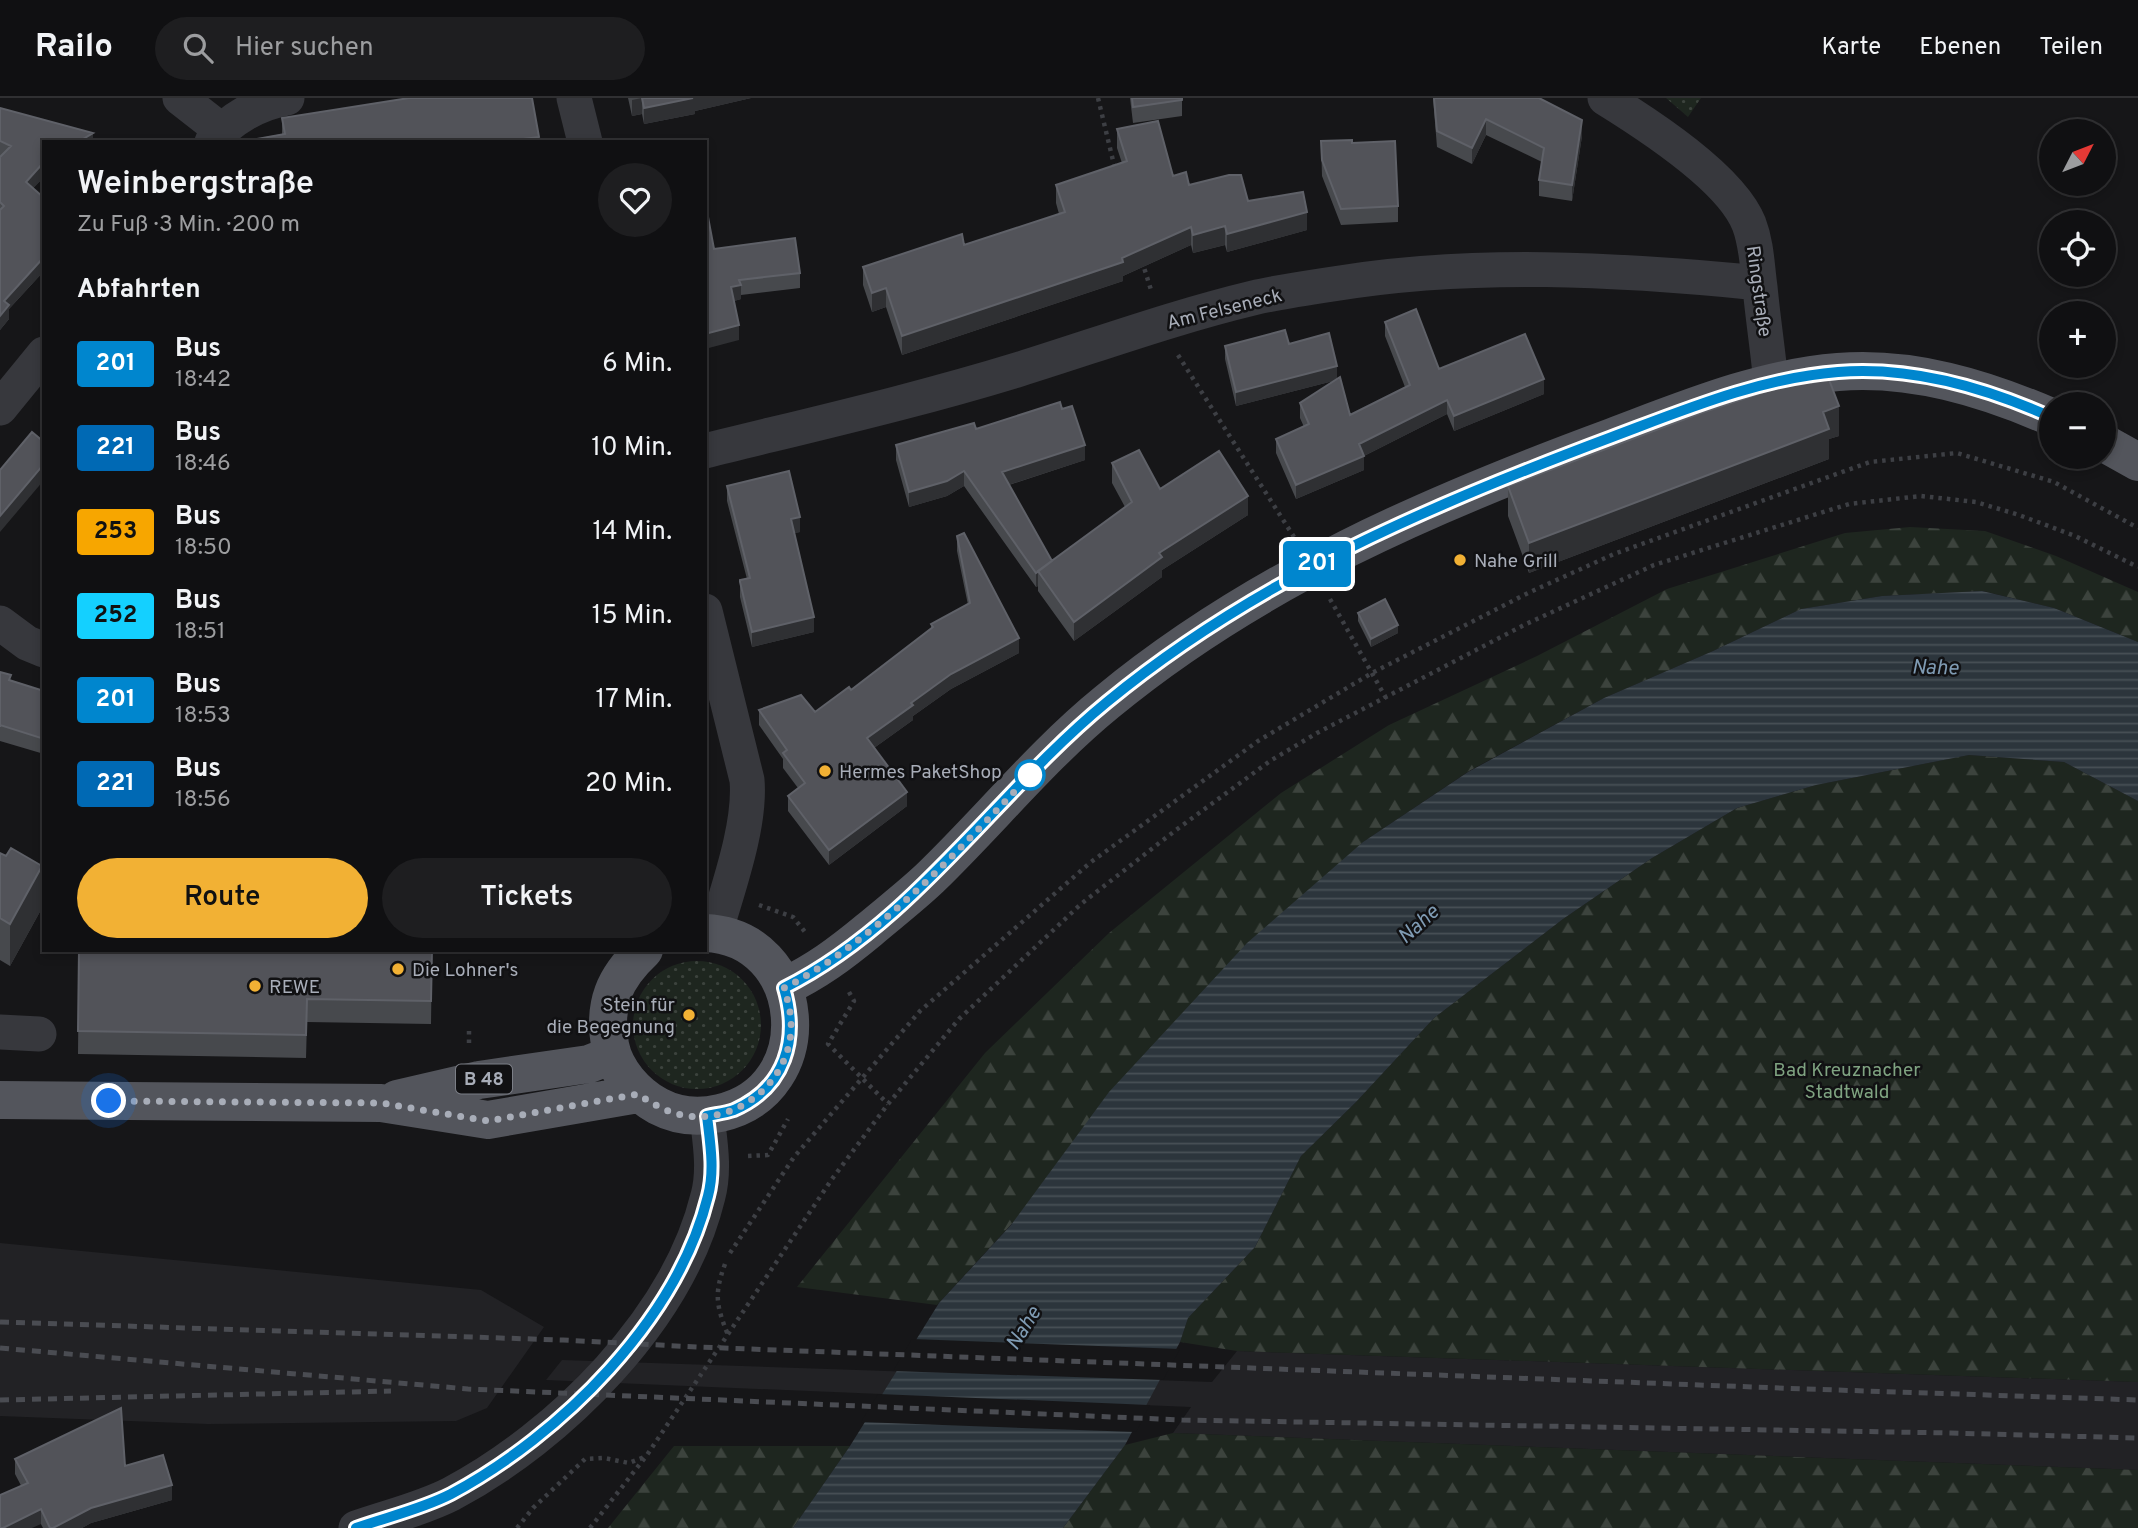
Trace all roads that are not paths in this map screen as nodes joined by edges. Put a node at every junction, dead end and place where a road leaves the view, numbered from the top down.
1 (180, 98) edge
2 (287, 98) edge
3 (574, 98) edge
4 (1605, 98) edge
5 (217, 136) edge
6 (584, 140) edge
7 (1759, 283) junction
8 (42, 356) edge
9 (1772, 383) junction
10 (0, 408) edge
11 (2039, 412) edge
12 (707, 450) edge
13 (2116, 450) edge
14 (2138, 462) edge
15 (0, 623) edge
16 (707, 626) edge
17 (42, 649) edge
18 (712, 663) edge
19 (710, 933) edge
20 (642, 952) edge
21 (784, 988) junction
22 (0, 1032) edge
23 (39, 1034) dead end
24 (612, 1055) junction
25 (638, 1094) junction
26 (0, 1100) edge
27 (381, 1103) junction
28 (707, 1116) junction
29 (356, 1528) edge

1 - 5 street
2 - 5 street
3 - 6 street
4 - 7 street, Ringstraße
7 - 9 street, Ringstraße
7 - 12 street, Am Felseneck
8 - 10 street
9 - 11 main road
9 - 21 main road
13 - 14 main road
15 - 17 street
16 - 18 street
18 - 19 street
19 - 21 main road
20 - 24 main road
21 - 28 main road
22 - 23 street
24 - 25 main road
24 - 27 main road, B 48
25 - 27 main road, B 48
25 - 28 main road
26 - 27 main road, B 48
28 - 29 street

